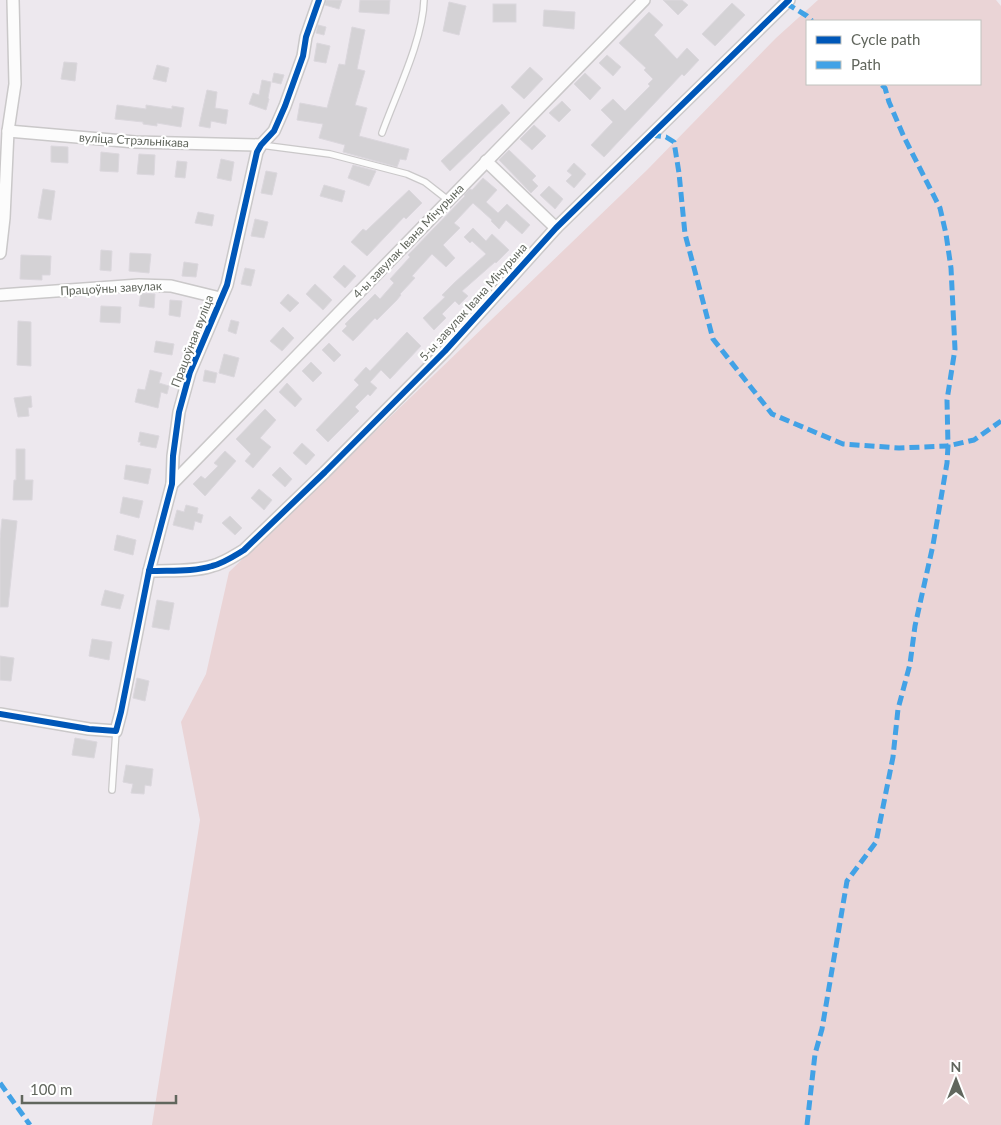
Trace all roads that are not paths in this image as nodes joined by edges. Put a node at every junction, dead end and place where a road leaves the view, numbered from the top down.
1 (13, 0) edge
2 (318, 0) edge
3 (424, 0) edge
4 (644, 0) edge
5 (789, 0) edge
6 (4, 131) edge
7 (382, 133) dead end
8 (261, 144) junction
9 (486, 161) junction
10 (448, 200) junction
11 (2, 218) edge
12 (556, 228) junction
13 (0, 253) edge
14 (0, 295) edge
15 (220, 298) junction
16 (174, 456) junction
17 (190, 466) junction
18 (172, 484) junction
19 (149, 571) junction
20 (0, 714) edge
21 (116, 731) junction
22 (112, 790) dead end

1 - 6 street
2 - 8 street, Працоўная вуліца
3 - 7 lane
4 - 9 street, 4-ы завулак Івана Мічурына
5 - 12 street, 5-ы завулак Івана Мічурына
6 - 8 street, вуліца Стрэльнікава
6 - 11 street
8 - 10 lane
8 - 15 street, Працоўная вуліца
9 - 10 street, 4-ы завулак Івана Мічурына
9 - 12 street
10 - 17 street, 4-ы завулак Івана Мічурына
11 - 13 street
12 - 19 street, 5-ы завулак Івана Мічурына
14 - 15 street, Працоўны завулак
15 - 16 street, Працоўная вуліца
16 - 17 street
16 - 18 street, Працоўная вуліца
17 - 18 street, 4-ы завулак Івана Мічурына
18 - 19 street, Працоўная вуліца
19 - 21 street, Працоўная вуліца
20 - 21 street
21 - 22 lane

